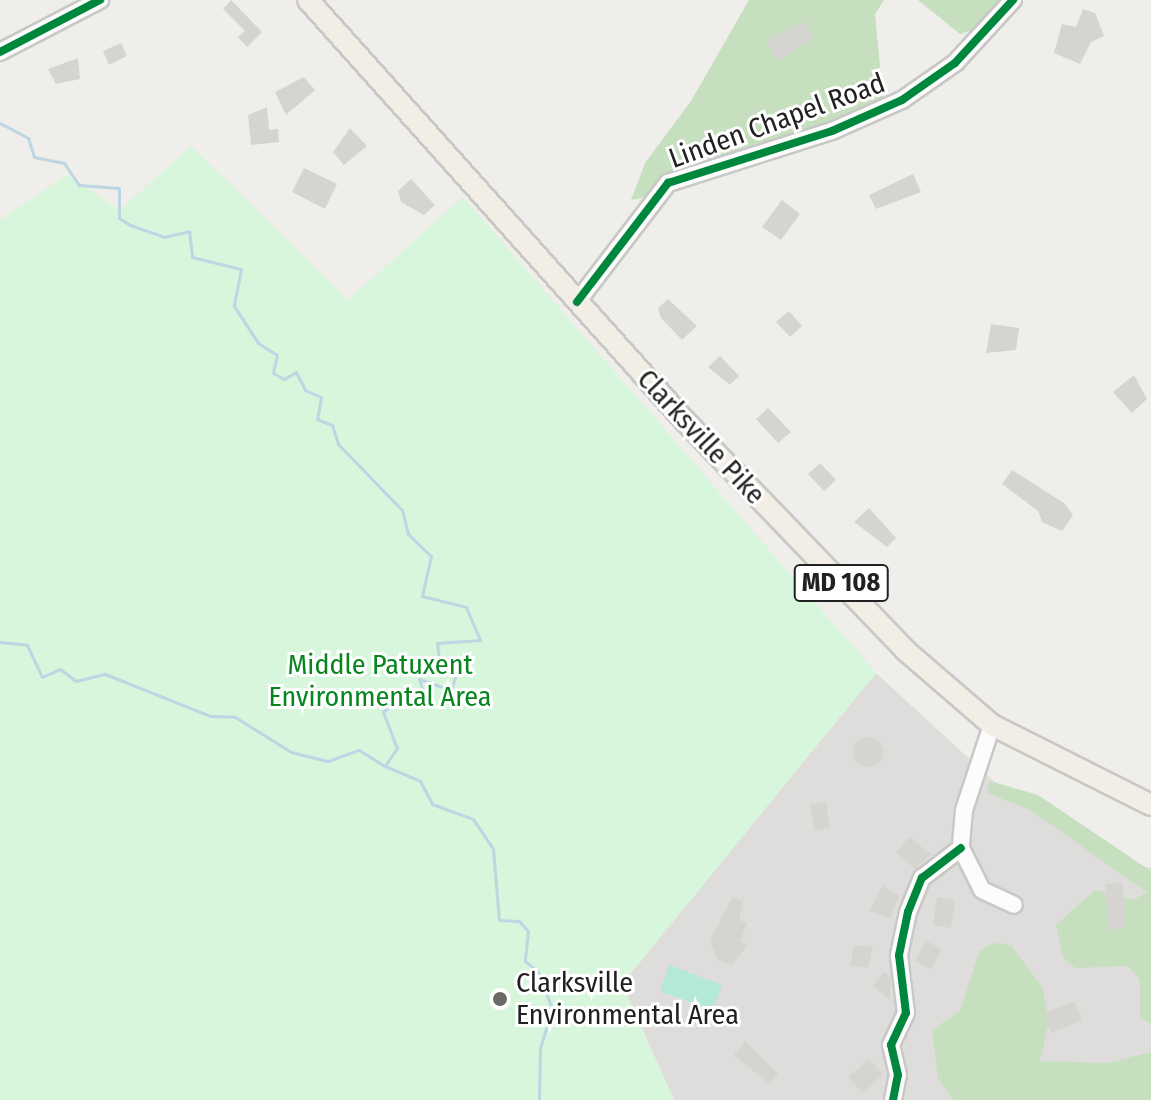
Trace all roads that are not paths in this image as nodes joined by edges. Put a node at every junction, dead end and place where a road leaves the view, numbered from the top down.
1 (100, 0) edge
2 (308, 0) edge
3 (1013, 0) edge
4 (0, 52) edge
5 (577, 302) junction
6 (992, 725) junction
7 (1151, 805) edge
8 (961, 848) junction
9 (1014, 905) dead end
10 (893, 1100) edge

1 - 4 street
2 - 5 main road, Clarksville Pike / MD 108
3 - 5 street, Linden Chapel Road
5 - 6 main road, Clarksville Pike / MD 108
6 - 7 main road, Clarksville Pike / MD 108
6 - 8 street
8 - 9 street
8 - 10 street

